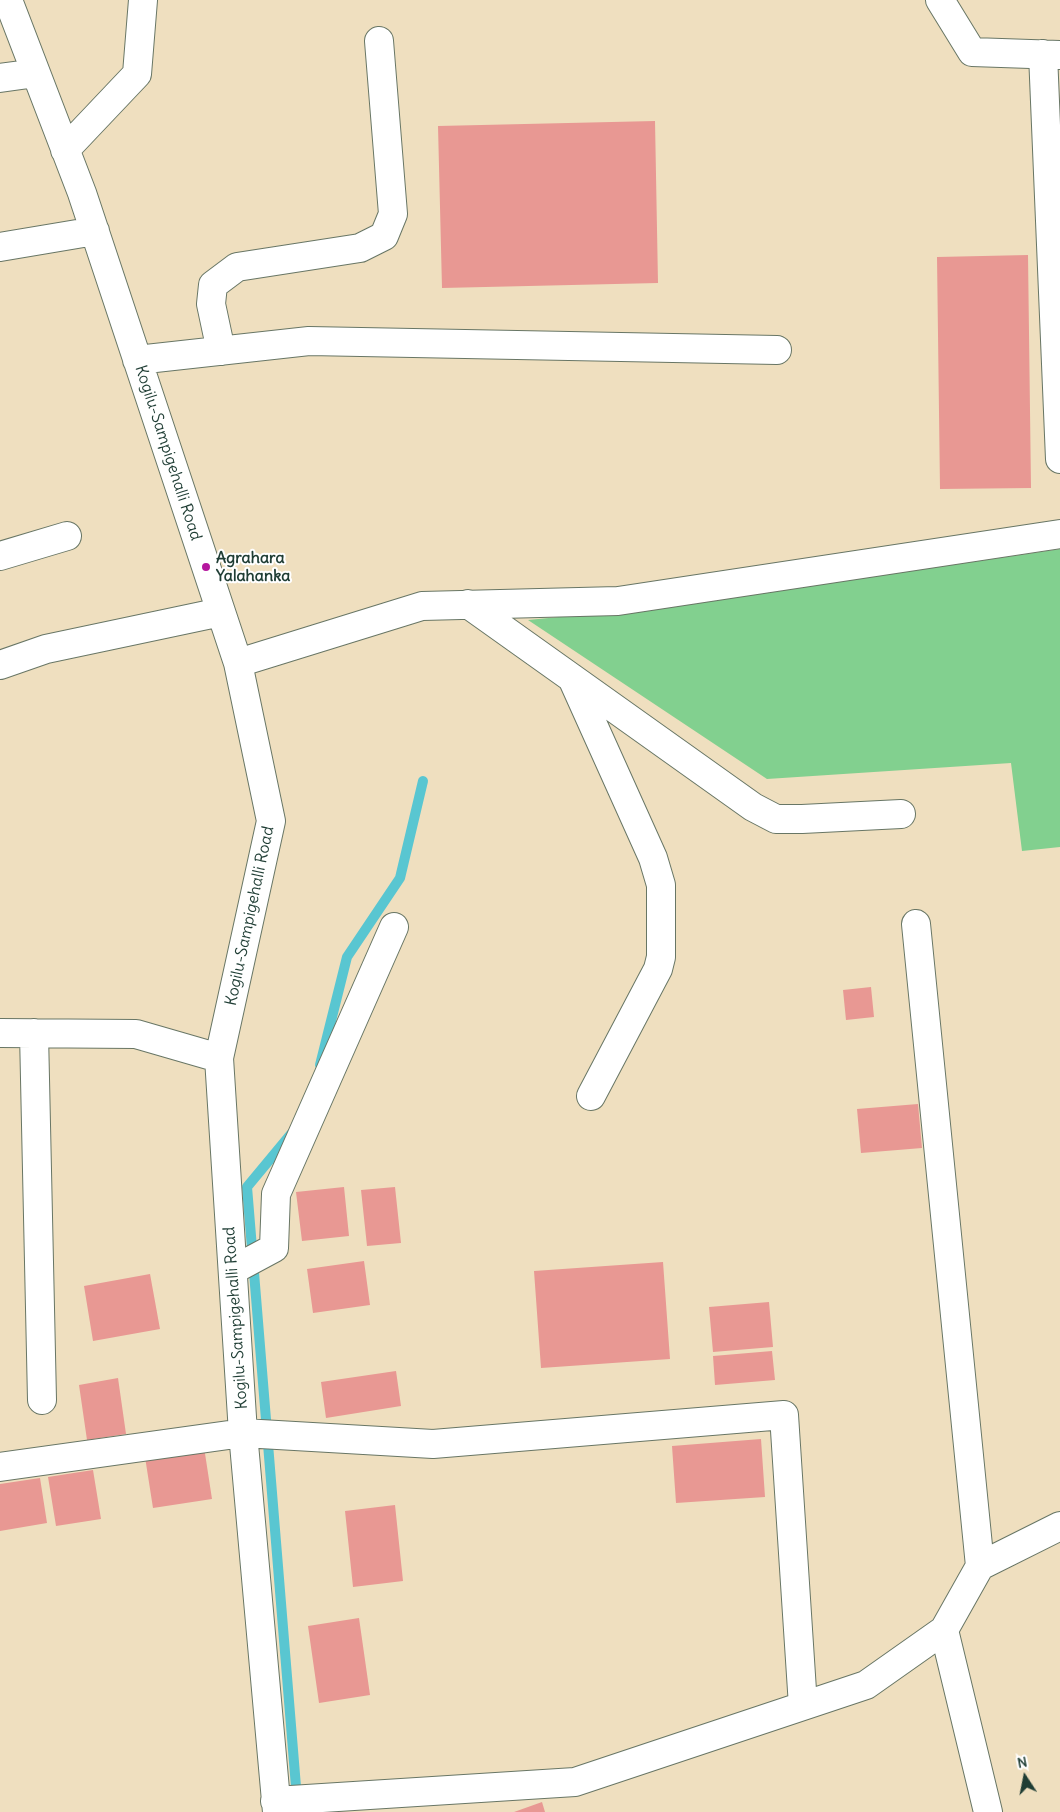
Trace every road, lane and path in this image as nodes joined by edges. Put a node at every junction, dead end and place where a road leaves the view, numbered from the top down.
1 (8, 0) edge
2 (143, 0) edge
3 (940, 0) edge
4 (379, 41) dead end
5 (1051, 54) edge
6 (36, 74) junction
7 (0, 78) edge
8 (66, 150) junction
9 (95, 231) junction
10 (0, 247) edge
11 (777, 350) dead end
12 (221, 351) junction
13 (137, 360) junction
14 (1060, 459) edge
15 (1060, 534) edge
16 (67, 536) dead end
17 (0, 556) edge
18 (468, 604) junction
19 (221, 612) junction
20 (238, 663) junction
21 (0, 665) edge
22 (572, 678) junction
23 (901, 814) dead end
24 (916, 924) dead end
25 (394, 927) dead end
26 (0, 1033) edge
27 (34, 1033) junction
28 (219, 1058) junction
29 (591, 1096) dead end
30 (233, 1270) junction
31 (42, 1400) dead end
32 (243, 1433) junction
33 (0, 1467) edge
34 (1060, 1526) edge
35 (980, 1566) junction
36 (944, 1630) junction
37 (803, 1706) junction
38 (276, 1806) edge
39 (988, 1812) edge

1 - 6 street, Kogilu-Sampigehalli Road
2 - 8 street
3 - 5 street
4 - 12 street
5 - 14 street
6 - 7 street
6 - 8 street, Kogilu-Sampigehalli Road
8 - 9 street, Kogilu-Sampigehalli Road
9 - 10 street
9 - 13 street, Kogilu-Sampigehalli Road
11 - 12 street
12 - 13 street
13 - 19 street, Kogilu-Sampigehalli Road
15 - 18 street
16 - 17 street
18 - 20 street
18 - 22 street
19 - 20 street, Kogilu-Sampigehalli Road
19 - 21 street
20 - 28 street, Kogilu-Sampigehalli Road
22 - 23 street
22 - 29 street
24 - 35 street
25 - 30 street
26 - 27 street
27 - 28 street
27 - 31 street
28 - 30 street, Kogilu-Sampigehalli Road
30 - 32 street, Kogilu-Sampigehalli Road
32 - 33 street
32 - 37 street
32 - 38 street, Kogilu-Sampigehalli Road
34 - 35 street
35 - 36 street
36 - 37 street
36 - 39 street
37 - 38 street

